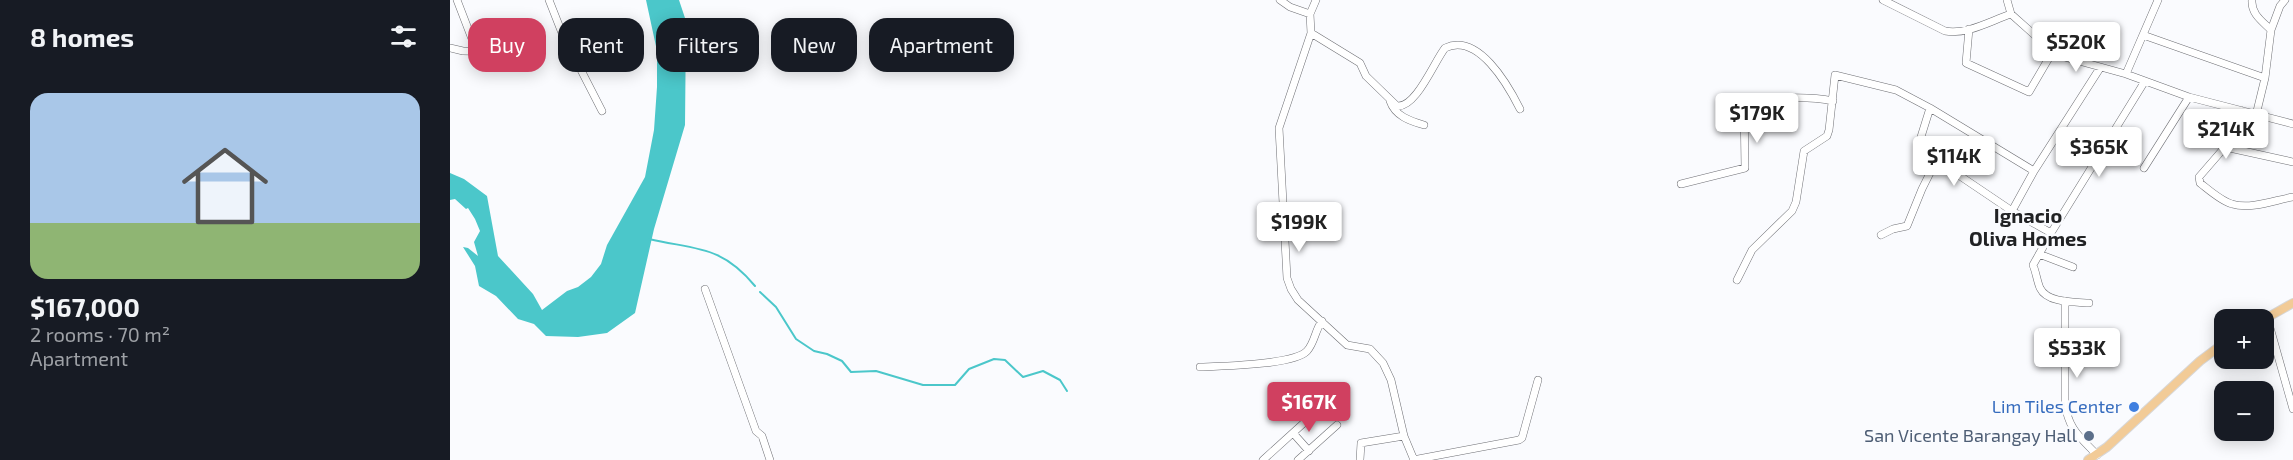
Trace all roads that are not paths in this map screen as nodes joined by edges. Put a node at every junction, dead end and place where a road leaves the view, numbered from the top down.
1 (457, 0) edge
2 (549, 0) edge
3 (1280, 0) edge
4 (1316, 0) edge
5 (1883, 0) edge
6 (2007, 0) edge
7 (2158, 0) edge
8 (2252, 0) edge
9 (2285, 0) edge
10 (1310, 14) junction
11 (2011, 14) junction
12 (468, 29) edge
13 (1969, 29) junction
14 (2271, 30) junction
15 (1311, 33) junction
16 (2143, 35) junction
17 (450, 47) edge
18 (468, 50) edge
19 (2053, 51) junction
20 (2100, 68) junction
21 (2126, 74) junction
22 (2265, 78) junction
23 (2145, 81) junction
24 (2189, 97) junction
25 (1389, 98) junction
26 (1833, 101) junction
27 (1930, 108) junction
28 (1520, 109) dead end
29 (602, 111) dead end
30 (2243, 111) junction
31 (2256, 115) junction
32 (2293, 124) edge
33 (1424, 125) dead end
34 (2225, 147) junction
35 (1936, 161) junction
36 (2293, 162) edge
37 (2144, 168) dead end
38 (2034, 171) junction
39 (1681, 184) dead end
40 (2293, 197) edge
41 (2012, 211) junction
42 (2051, 233) junction
43 (1881, 235) dead end
44 (2039, 254) junction
45 (2073, 267) dead end
46 (1737, 280) dead end
47 (705, 289) dead end
48 (2065, 301) junction
49 (2089, 303) dead end
50 (2293, 303) edge
51 (2274, 313) edge
52 (1322, 321) junction
53 (2274, 347) edge
54 (2214, 350) edge
55 (1200, 367) dead end
56 (1538, 380) dead end
57 (2293, 409) edge
58 (1306, 421) dead end
59 (1337, 425) dead end
60 (1293, 433) junction
61 (1404, 436) junction
62 (1309, 451) junction
63 (2097, 455) junction
64 (770, 460) edge
65 (1263, 460) edge
66 (1298, 460) edge
67 (1360, 460) edge
68 (1413, 460) edge
69 (2088, 460) edge

1 - 12 street
2 - 29 street
3 - 10 street
4 - 10 street
5 - 13 street
6 - 11 street
7 - 16 street
8 - 14 street
9 - 14 street
10 - 15 street
11 - 13 street
11 - 19 street
13 - 19 street
14 - 22 street
15 - 25 street
15 - 52 street
16 - 21 street
16 - 22 street
17 - 18 street
19 - 20 street
20 - 21 street
20 - 38 street
21 - 23 street
22 - 31 street
23 - 24 street
23 - 42 street
24 - 30 street
24 - 37 street
25 - 28 street
25 - 33 street
26 - 27 street
26 - 39 street
26 - 46 street
27 - 35 street
27 - 38 street
30 - 31 street
30 - 34 street
31 - 32 street
34 - 36 street
34 - 40 street
35 - 41 street
35 - 43 street
38 - 41 street
41 - 42 street
42 - 44 street
44 - 45 street
44 - 48 street
47 - 64 street
48 - 49 street
48 - 63 street
50 - 51 main road
52 - 55 street
52 - 61 street
53 - 57 street
54 - 63 main road
56 - 68 street
58 - 60 street
59 - 62 street
60 - 62 street
60 - 65 street
61 - 67 street
61 - 68 street
62 - 66 street
63 - 69 main road

